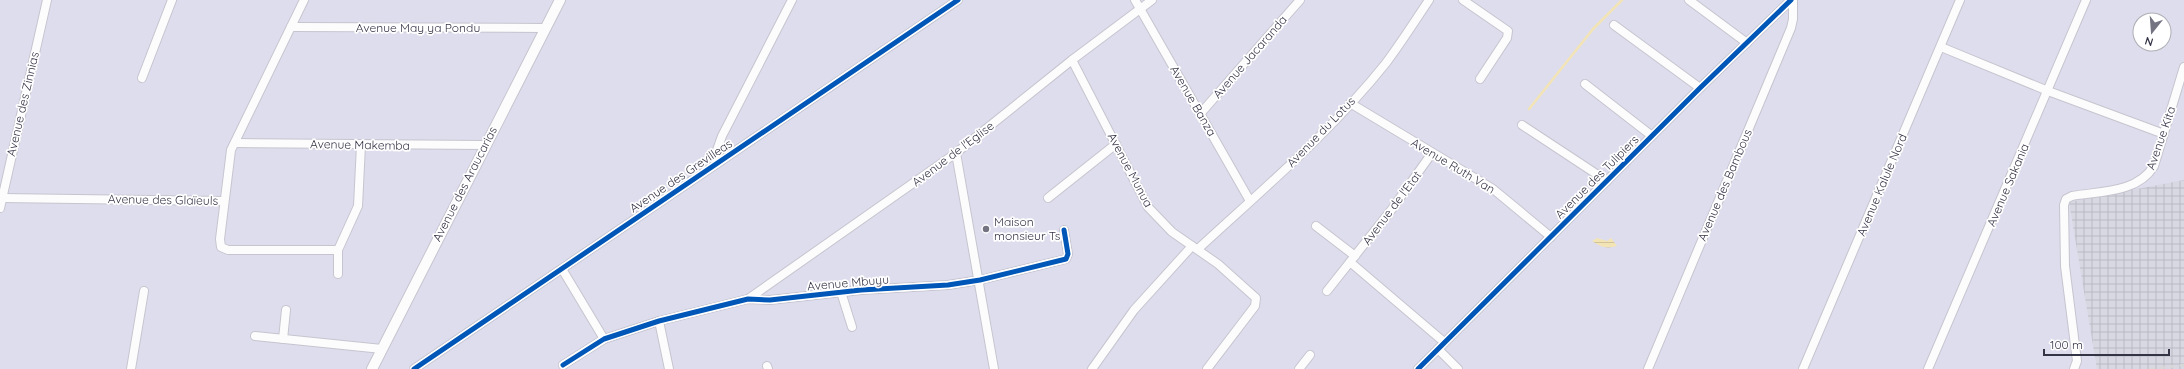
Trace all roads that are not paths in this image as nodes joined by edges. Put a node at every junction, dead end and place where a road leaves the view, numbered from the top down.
1 (47, 0) edge
2 (172, 0) edge
3 (304, 0) edge
4 (560, 0) edge
5 (792, 0) edge
6 (958, 0) edge
7 (1135, 0) edge
8 (1152, 0) edge
9 (1300, 0) edge
10 (1428, 0) edge
11 (1463, 0) edge
12 (1689, 0) edge
13 (1792, 0) edge
14 (1960, 0) edge
15 (2086, 0) edge
16 (1140, 9) junction
17 (1614, 26) dead end
18 (291, 27) junction
19 (546, 28) junction
20 (1747, 43) junction
21 (1940, 47) junction
22 (1072, 60) junction
23 (2184, 67) edge
24 (142, 78) dead end
25 (1480, 79) dead end
26 (1585, 84) dead end
27 (1700, 88) junction
28 (2048, 91) junction
29 (1350, 103) junction
30 (1200, 114) junction
31 (1522, 126) dead end
32 (2164, 134) junction
33 (1652, 136) junction
34 (235, 142) junction
35 (1116, 144) junction
36 (361, 145) junction
37 (484, 145) junction
38 (956, 153) junction
39 (1432, 154) junction
40 (716, 164) junction
41 (1607, 181) junction
42 (2, 198) junction
43 (1048, 198) dead end
44 (224, 201) junction
45 (1250, 201) junction
46 (0, 208) edge
47 (1316, 226) dead end
48 (1064, 230) dead end
49 (1551, 237) junction
50 (1195, 248) junction
51 (338, 250) junction
52 (1353, 259) junction
53 (562, 269) junction
54 (338, 274) dead end
55 (980, 280) junction
56 (144, 291) dead end
57 (1326, 291) dead end
58 (842, 292) junction
59 (748, 299) junction
60 (286, 310) dead end
61 (659, 321) junction
62 (852, 327) dead end
63 (255, 336) dead end
64 (283, 339) junction
65 (604, 339) junction
66 (1444, 342) junction
67 (382, 349) junction
68 (1438, 349) junction
69 (1310, 356) dead end
70 (563, 365) dead end
71 (131, 369) edge
72 (372, 369) edge
73 (414, 369) edge
74 (669, 369) edge
75 (994, 369) edge
76 (1092, 369) edge
77 (1207, 369) edge
78 (1299, 369) edge
79 (1418, 369) edge
80 (1458, 369) edge
81 (1648, 369) edge
82 (1803, 369) edge
83 (1928, 369) edge
84 (2074, 369) edge

1 - 42 street, Avenue des Zinnias
2 - 24 street
3 - 18 street, Avenue des Glaïeuls
4 - 19 street, Avenue des Araucarias
5 - 40 street
6 - 40 street, Avenue des Grevilleas
7 - 16 street, Avenue Banza
8 - 16 street, Avenue de l'Eglise
9 - 30 street, Avenue Jacaranda
10 - 29 street, Avenue du Lotus
11 - 25 street
12 - 20 street
13 - 20 street, Avenue des Tulipiers
13 - 81 street, Avenue des Bambous
14 - 21 street, Avenue Kalule Nord
15 - 28 street, Avenue Sakania
16 - 22 street, Avenue de l'Eglise
16 - 30 street, Avenue Banza
17 - 27 street
18 - 19 street, Avenue May ya Pondu
18 - 34 street, Avenue des Glaïeuls
19 - 37 street, Avenue des Araucarias
20 - 27 street, Avenue des Tulipiers
21 - 28 street
21 - 82 street, Avenue Kalule Nord
22 - 35 street, Avenue Munua
22 - 38 street, Avenue de l'Eglise
23 - 32 street, Avenue Kita
26 - 33 street
27 - 33 street, Avenue des Tulipiers
28 - 32 street
28 - 83 street, Avenue Sakania
29 - 39 street, Avenue Ruth Van
29 - 45 street, Avenue du Lotus
30 - 45 street, Avenue Banza
31 - 41 street
32 - 84 street, Avenue Kita
33 - 41 street, Avenue des Tulipiers
34 - 36 street, Avenue Makemba
34 - 44 street, Avenue des Glaïeuls
35 - 43 street
35 - 50 street, Avenue Munua
36 - 37 street, Avenue Makemba
36 - 51 street
37 - 67 street, Avenue des Araucarias
38 - 55 street
38 - 59 street, Avenue de l'Eglise
39 - 49 street, Avenue Ruth Van
39 - 52 street, Avenue de l'Etat
40 - 53 street, Avenue des Grevilleas
41 - 49 street, Avenue des Tulipiers
42 - 44 street, Avenue des Glaïeuls
42 - 46 street, Avenue des Zinnias
44 - 51 street
45 - 50 street, Avenue du Lotus
47 - 52 street
48 - 55 street, Avenue Mbuyu
49 - 66 street, Avenue des Tulipiers
50 - 76 street, Avenue du Lotus
50 - 77 street, Avenue Munua
51 - 54 street
52 - 57 street, Avenue de l'Etat
52 - 66 street
53 - 65 street
53 - 73 street, Avenue des Grevilleas
55 - 58 street, Avenue Mbuyu
55 - 75 street
56 - 71 street
58 - 59 street, Avenue Mbuyu
58 - 62 street
59 - 61 street, Avenue Mbuyu
60 - 64 street
61 - 65 street, Avenue Mbuyu
61 - 74 street
63 - 64 street
64 - 67 street
65 - 70 street, Avenue Mbuyu
66 - 68 street, Avenue des Tulipiers
67 - 72 street, Avenue des Araucarias
68 - 79 street, Avenue des Tulipiers
68 - 80 street
69 - 78 street

